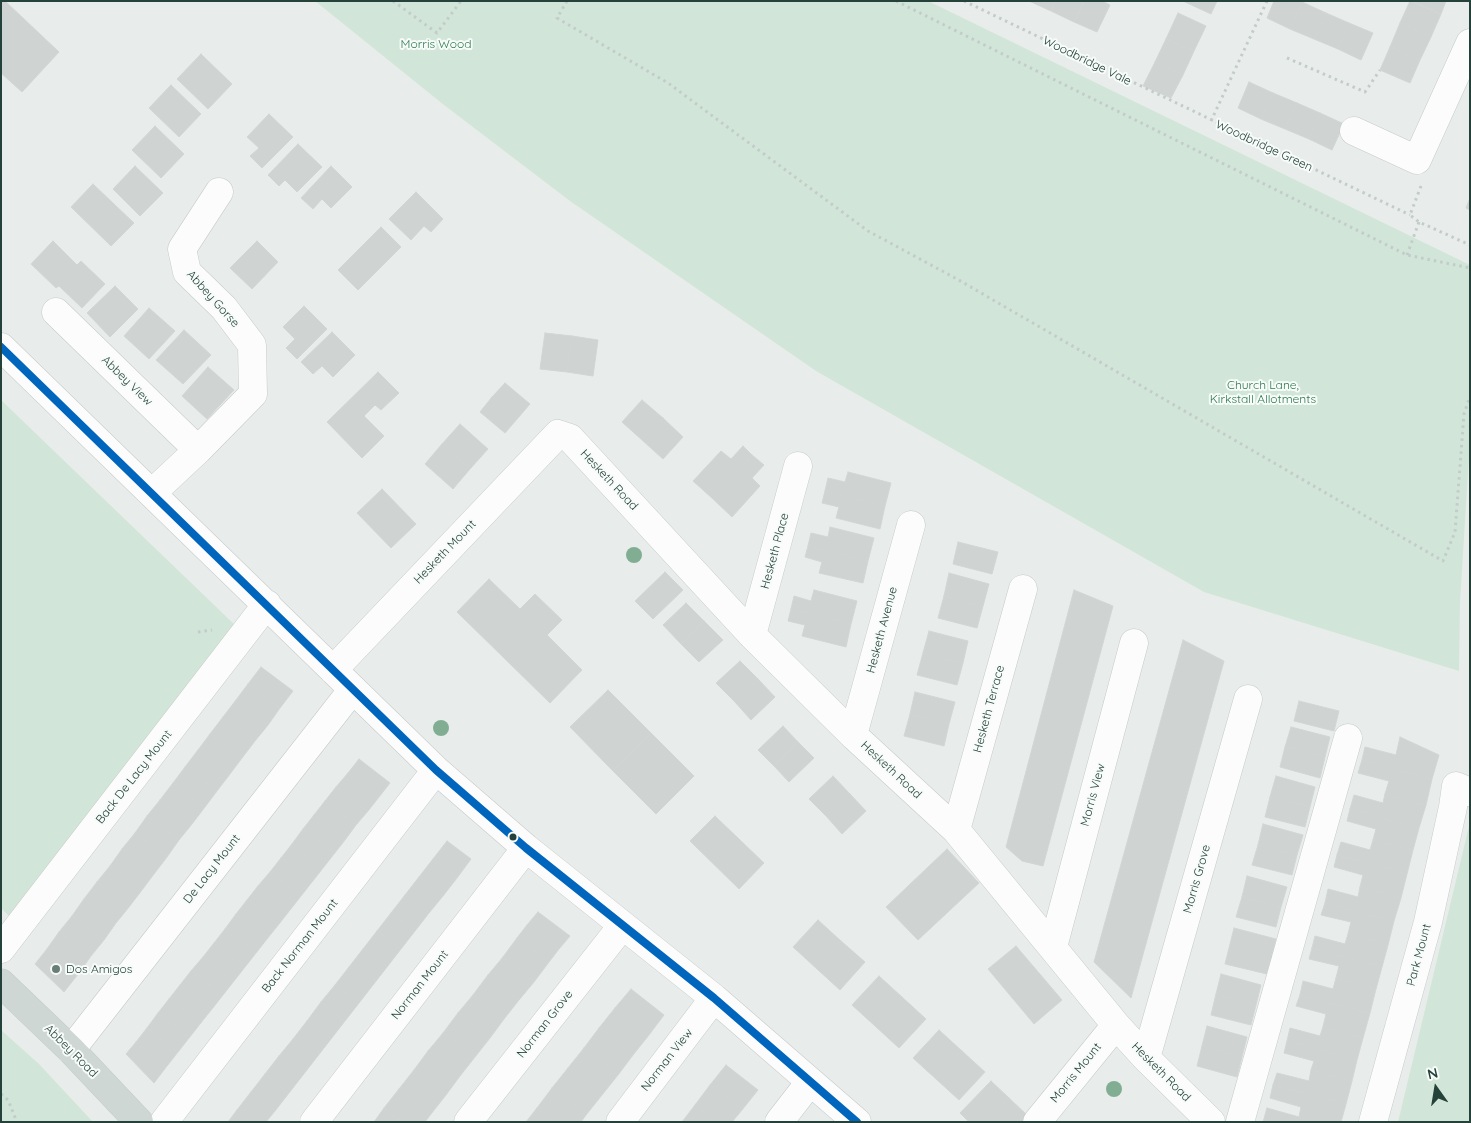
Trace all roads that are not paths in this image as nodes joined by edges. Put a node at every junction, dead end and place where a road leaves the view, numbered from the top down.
1 (1470, 44) edge
2 (1354, 131) dead end
3 (219, 192) dead end
4 (56, 312) dead end
5 (1, 347) edge
6 (558, 434) joint
7 (198, 450) junction
8 (798, 466) dead end
9 (152, 493) junction
10 (911, 525) dead end
11 (1023, 589) dead end
12 (266, 604) junction
13 (752, 635) junction
14 (1134, 643) dead end
15 (333, 670) junction
16 (353, 689) junction
17 (1248, 699) dead end
18 (853, 735) junction
19 (1348, 738) dead end
20 (436, 770) junction
21 (1463, 789) edge
22 (956, 830) junction
23 (526, 848) junction
24 (622, 926) junction
25 (1053, 947) junction
26 (1, 950) edge
27 (1, 983) edge
28 (714, 998) junction
29 (1116, 1025) junction
30 (71, 1050) junction
31 (1146, 1058) junction
32 (810, 1082) junction
33 (139, 1122) edge
34 (164, 1122) edge
35 (314, 1122) edge
36 (468, 1122) edge
37 (620, 1122) edge
38 (779, 1122) edge
39 (856, 1122) edge
40 (1037, 1122) edge
41 (1211, 1122) edge
42 (1240, 1122) edge
43 (1373, 1122) edge

1 - 2 street
3 - 7 street, Abbey Gorse
4 - 7 street, Abbey View
5 - 9 street
6 - 13 street, Hesketh Road
6 - 15 street, Hesketh Mount
7 - 9 street, Abbey Gorse
8 - 13 street, Hesketh Place
9 - 12 street
10 - 18 street, Hesketh Avenue
11 - 22 street, Hesketh Terrace
12 - 15 street
12 - 26 street, Back De Lacy Mount
13 - 18 street, Hesketh Road
14 - 25 street, Morris View
15 - 16 street
16 - 20 street
16 - 30 street, De Lacy Mount
17 - 31 street, Morris Grove
18 - 22 street, Hesketh Road
19 - 42 street
20 - 23 street
20 - 34 street, Back Norman Mount
21 - 43 street, Park Mount
22 - 25 street, Hesketh Road
23 - 24 street
23 - 35 street, Norman Mount
24 - 28 street
24 - 36 street, Norman Grove
25 - 29 street, Hesketh Road
27 - 30 main road, Abbey Road
28 - 32 street
28 - 37 street, Norman View
29 - 31 street, Hesketh Road
29 - 40 street, Morris Mount
30 - 33 main road, Abbey Road
31 - 41 street, Hesketh Road
32 - 38 street
32 - 39 street

